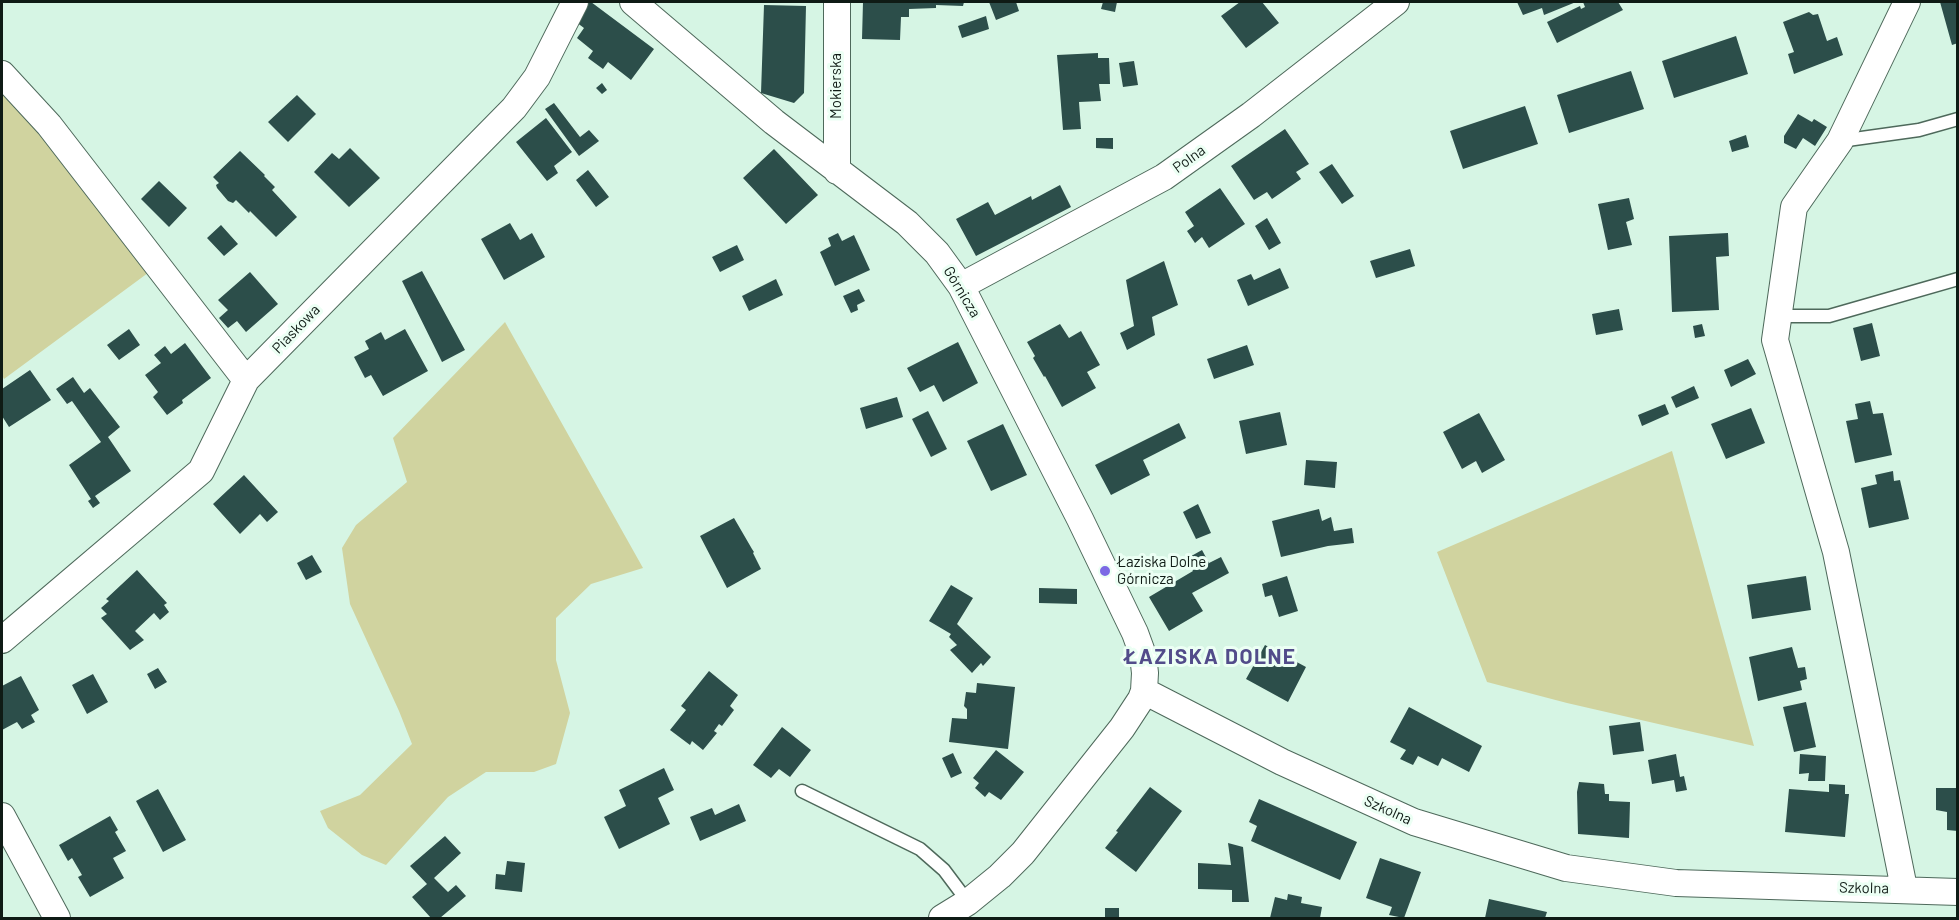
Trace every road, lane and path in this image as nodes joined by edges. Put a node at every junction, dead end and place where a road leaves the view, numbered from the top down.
1 (575, 2) edge
2 (633, 2) edge
3 (837, 2) edge
4 (1396, 2) edge
5 (1907, 2) edge
6 (2, 74) edge
7 (1958, 119) edge
8 (1840, 141) junction
9 (837, 171) junction
10 (1958, 279) edge
11 (961, 286) junction
12 (1779, 316) junction
13 (246, 380) junction
14 (2, 640) edge
15 (1144, 691) junction
16 (802, 791) dead end
17 (2, 816) edge
18 (1904, 888) junction
19 (1958, 892) edge
20 (974, 906) edge
21 (57, 918) edge
22 (942, 918) edge

1 - 13 street, Piaskowa
2 - 9 street, Górnicza
3 - 9 street, Mokierska
4 - 11 street, Polna
5 - 8 street
6 - 13 street
7 - 8 lane
8 - 12 street
9 - 11 street, Górnicza
10 - 12 lane
11 - 15 street, Górnicza
12 - 18 street
13 - 14 street, Piaskowa
15 - 18 street, Szkolna
15 - 20 street
16 - 20 lane
17 - 21 street
18 - 19 street, Szkolna
20 - 22 street

